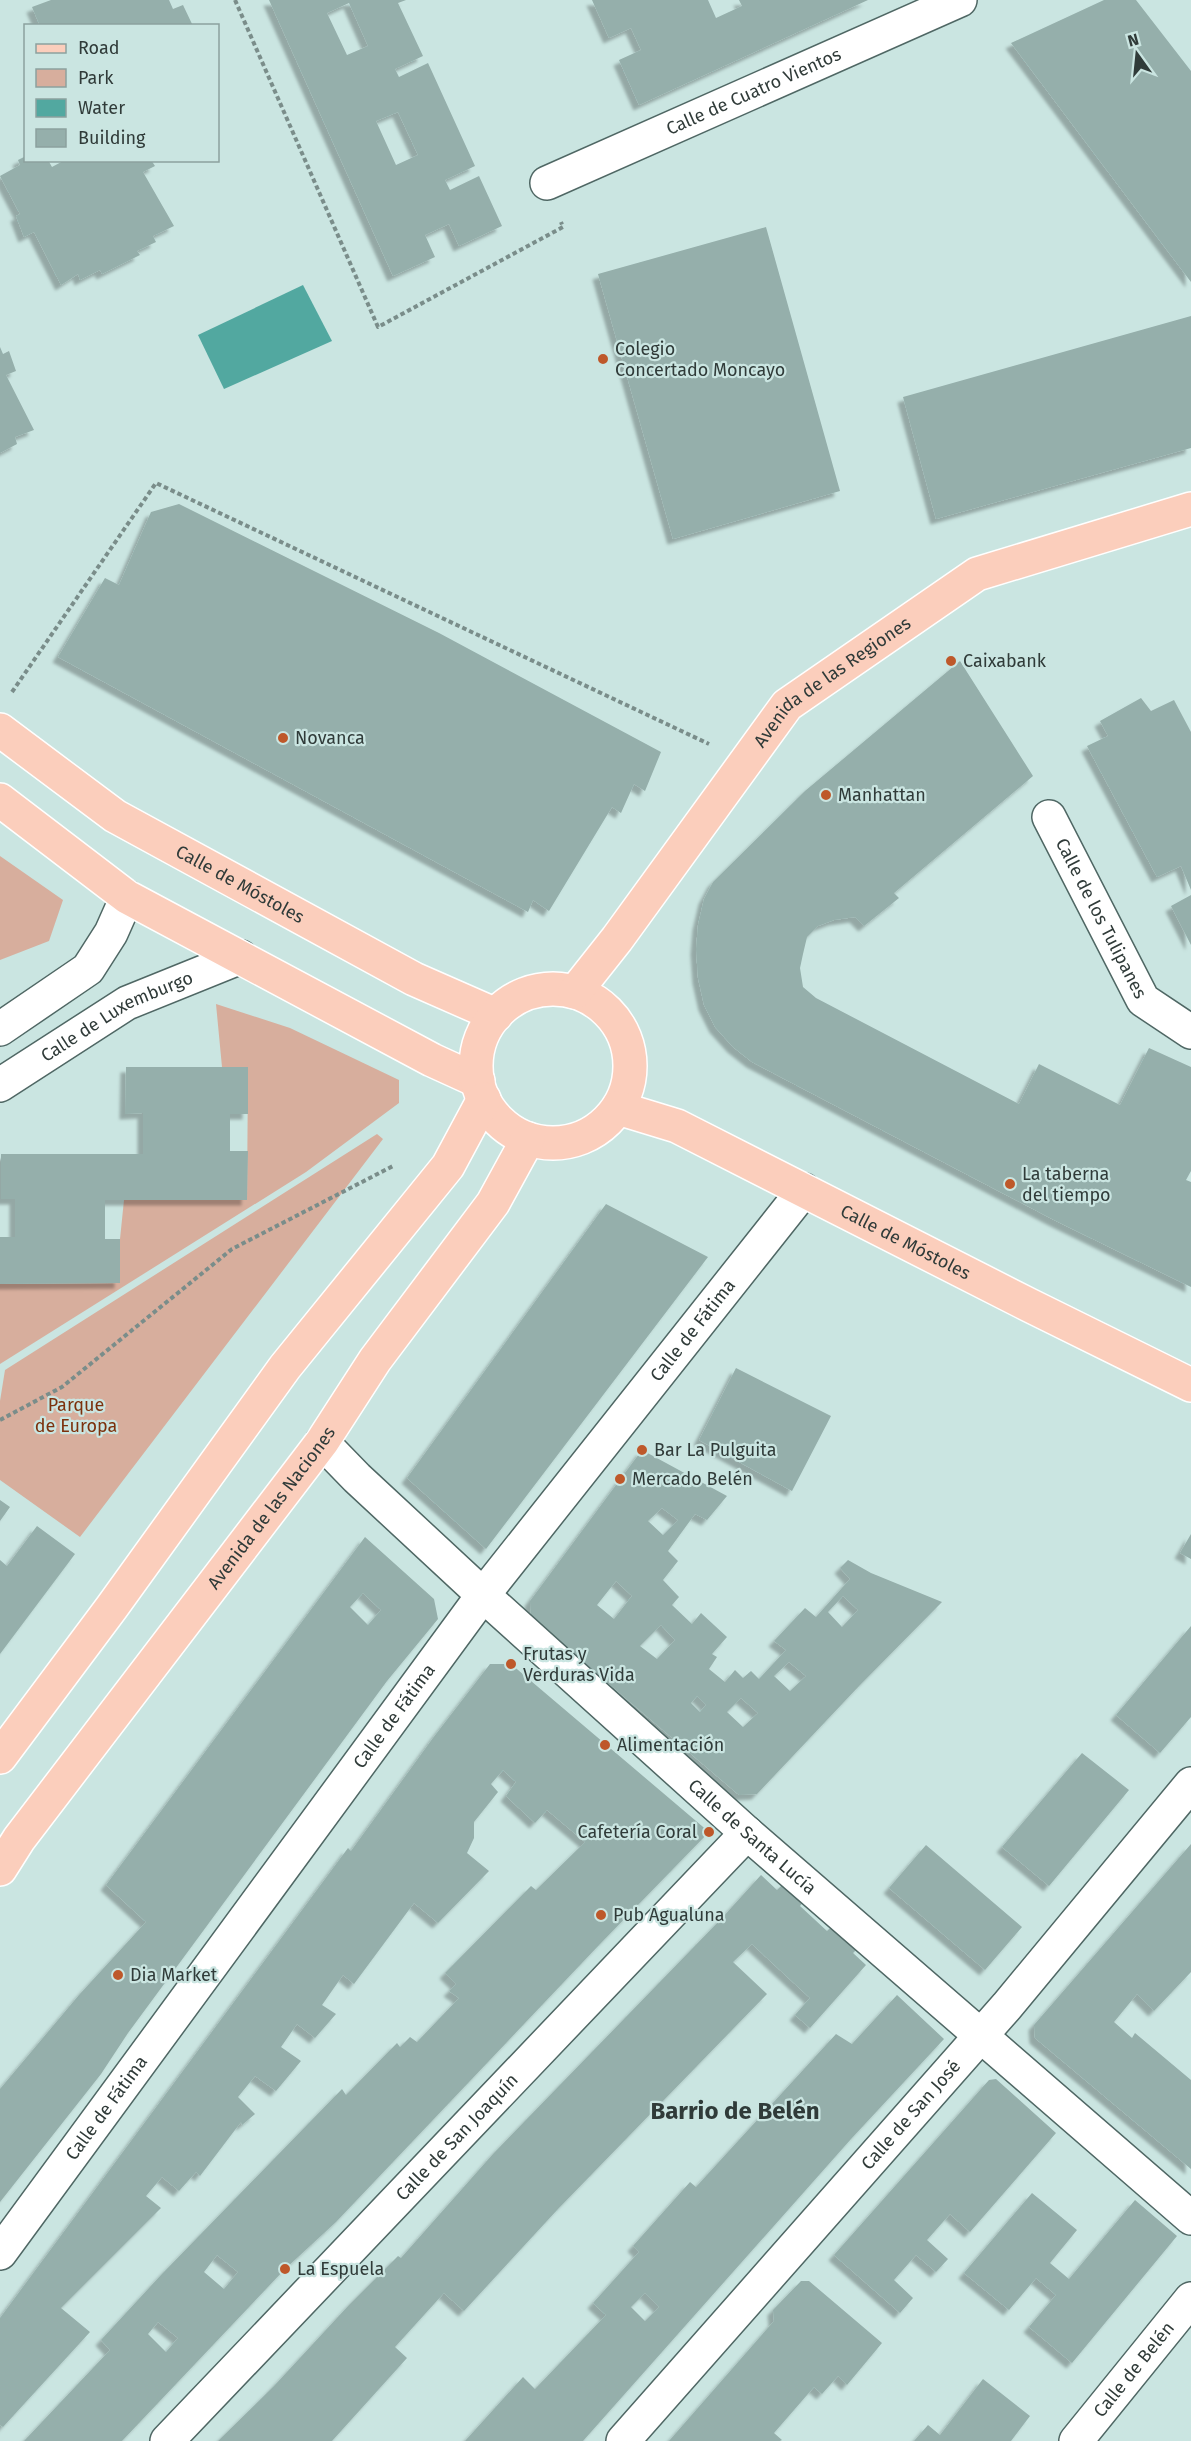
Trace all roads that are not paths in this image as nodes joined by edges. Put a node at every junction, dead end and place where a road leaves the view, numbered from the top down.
1 (960, 0) edge
2 (548, 183) road end
3 (1191, 509) edge
4 (3, 715) edge
5 (0, 800) edge
6 (1048, 817) dead end
7 (127, 897) junction
8 (241, 957) junction
9 (575, 992) junction
10 (496, 1015) junction
11 (0, 1029) edge
12 (1191, 1032) edge
13 (0, 1085) edge
14 (481, 1090) junction
15 (618, 1108) junction
16 (528, 1139) junction
17 (804, 1190) junction
18 (1191, 1384) edge
19 (322, 1442) junction
20 (483, 1595) junction
21 (0, 1757) edge
22 (1191, 1784) edge
23 (747, 1833) junction
24 (0, 1869) edge
25 (982, 2035) junction
26 (1191, 2218) edge
27 (0, 2253) edge
28 (1191, 2298) edge
29 (167, 2441) edge
30 (623, 2441) edge
31 (1076, 2441) edge

1 - 2 street, Calle de Cuatro Vientos
3 - 9 main road, Avenida de las Regiones
4 - 10 main road, Calle de Móstoles
5 - 7 main road
6 - 12 street, Calle de los Tulipanes
7 - 8 main road
7 - 11 street
8 - 13 street, Calle de Luxemburgo
8 - 14 main road
9 - 10 main road
9 - 15 main road
10 - 14 main road
14 - 16 main road
14 - 21 main road
15 - 16 main road
15 - 17 main road, Calle de Móstoles
16 - 19 main road, Avenida de las Naciones
17 - 18 main road, Calle de Móstoles
17 - 20 street, Calle de Fátima
19 - 20 street, Calle de Santa Lucía
19 - 24 main road, Avenida de las Naciones
20 - 23 street, Calle de Santa Lucía
20 - 27 street, Calle de Fátima
22 - 25 street, Calle de San José
23 - 25 street, Calle de Santa Lucía
23 - 29 street, Calle de San Joaquín
25 - 26 street, Calle de Santa Lucía
25 - 30 street, Calle de San José
28 - 31 street, Calle de Belén

